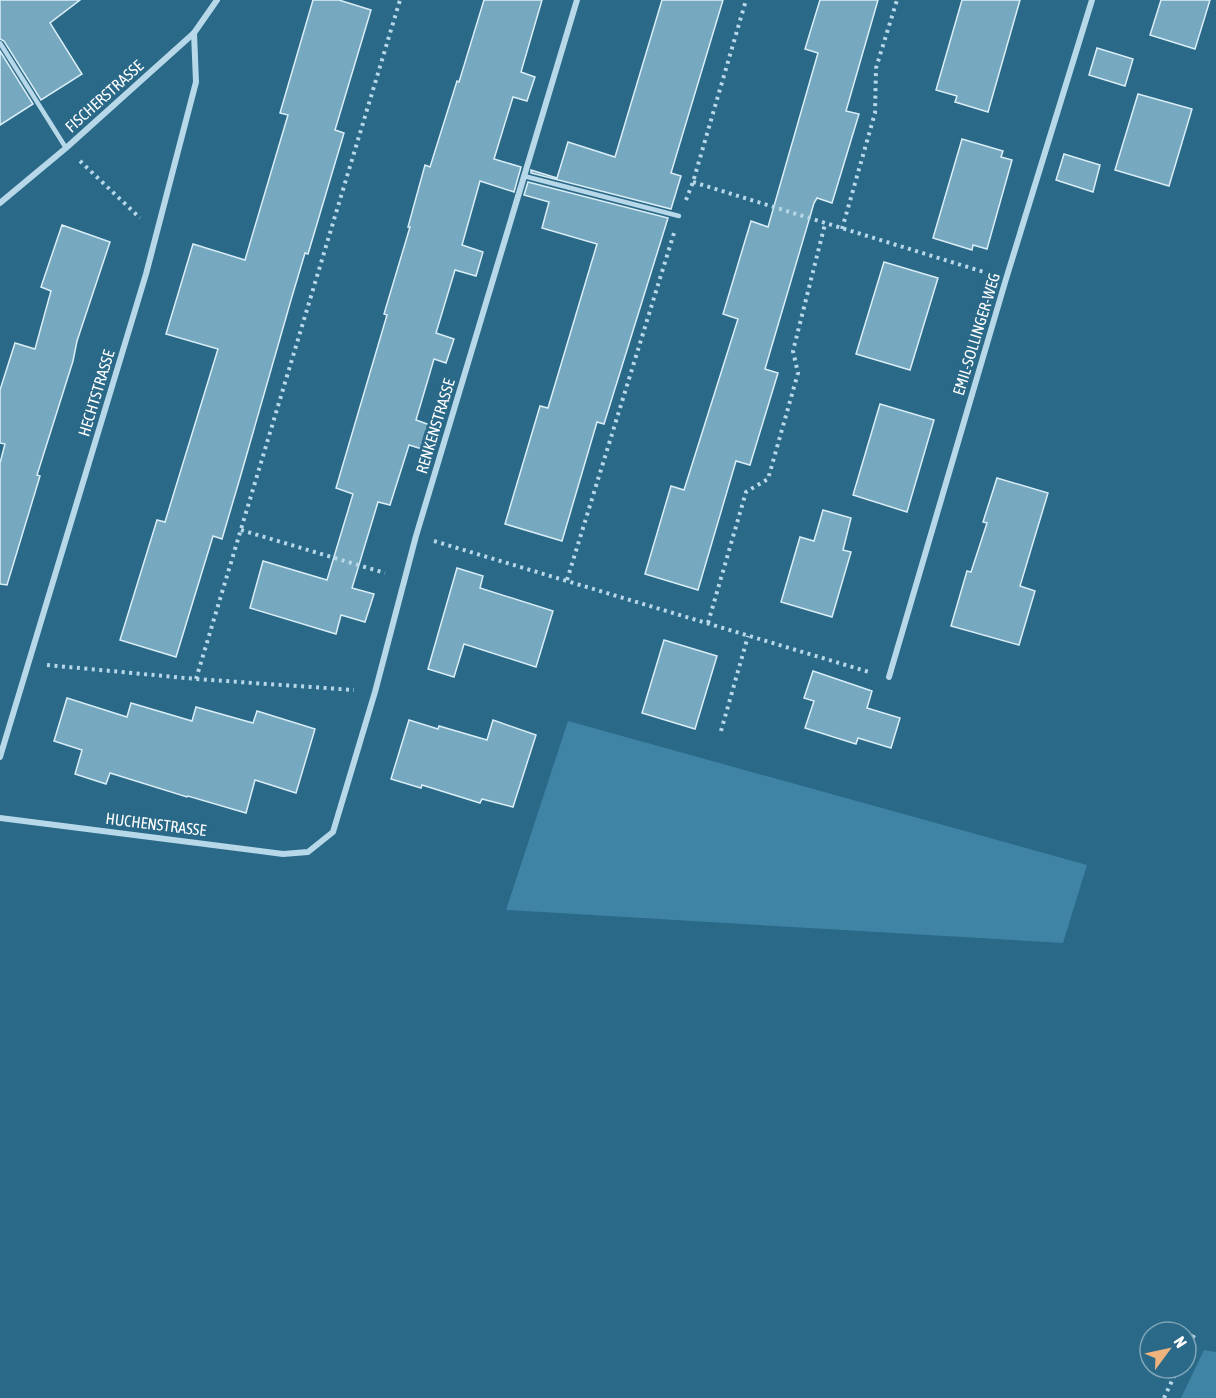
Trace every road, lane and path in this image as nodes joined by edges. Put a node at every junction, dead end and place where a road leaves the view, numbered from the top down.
1 (217, 0) edge
2 (400, 0) edge
3 (577, 0) edge
4 (746, 0) edge
5 (897, 0) edge
6 (1092, 0) edge
7 (194, 33) junction
8 (0, 43) edge
9 (66, 148) junction
10 (524, 176) junction
11 (693, 182) junction
12 (0, 203) edge
13 (679, 216) junction
14 (825, 224) junction
15 (842, 229) junction
16 (156, 233) junction
17 (1006, 279) junction
18 (241, 530) junction
19 (416, 536) junction
20 (406, 580) junction
21 (567, 580) junction
22 (708, 623) junction
23 (748, 636) junction
24 (29, 664) junction
25 (889, 677) joint
26 (196, 680) junction
27 (375, 692) junction
28 (721, 731) dead end
29 (0, 757) edge
30 (0, 818) edge
31 (309, 852) joint
32 (1172, 1380) edge
33 (1164, 1398) edge

1 - 7 street, FISCHERSTRASSE
2 - 18 path
3 - 10 street, RENKENSTRASSE
4 - 11 path
5 - 15 path
6 - 17 street, EMIL-SOLLINGER-WEG
7 - 9 street, FISCHERSTRASSE
7 - 16 street, HECHTSTRASSE
8 - 9 lane
9 - 12 street, FISCHERSTRASSE
9 - 16 path
10 - 13 lane
10 - 19 street, RENKENSTRASSE
11 - 13 path
11 - 14 path
13 - 21 path
14 - 15 path
14 - 22 path
15 - 17 path
16 - 24 street, HECHTSTRASSE
17 - 25 street, EMIL-SOLLINGER-WEG
18 - 20 path
18 - 26 path
19 - 20 street, RENKENSTRASSE
19 - 21 path
20 - 27 street, RENKENSTRASSE
21 - 22 path
22 - 23 path
23 - 25 path
23 - 28 path
24 - 26 path
24 - 29 street, HECHTSTRASSE
26 - 27 path
27 - 31 street, RENKENSTRASSE
30 - 31 street, HUCHENSTRASSE
32 - 33 path

